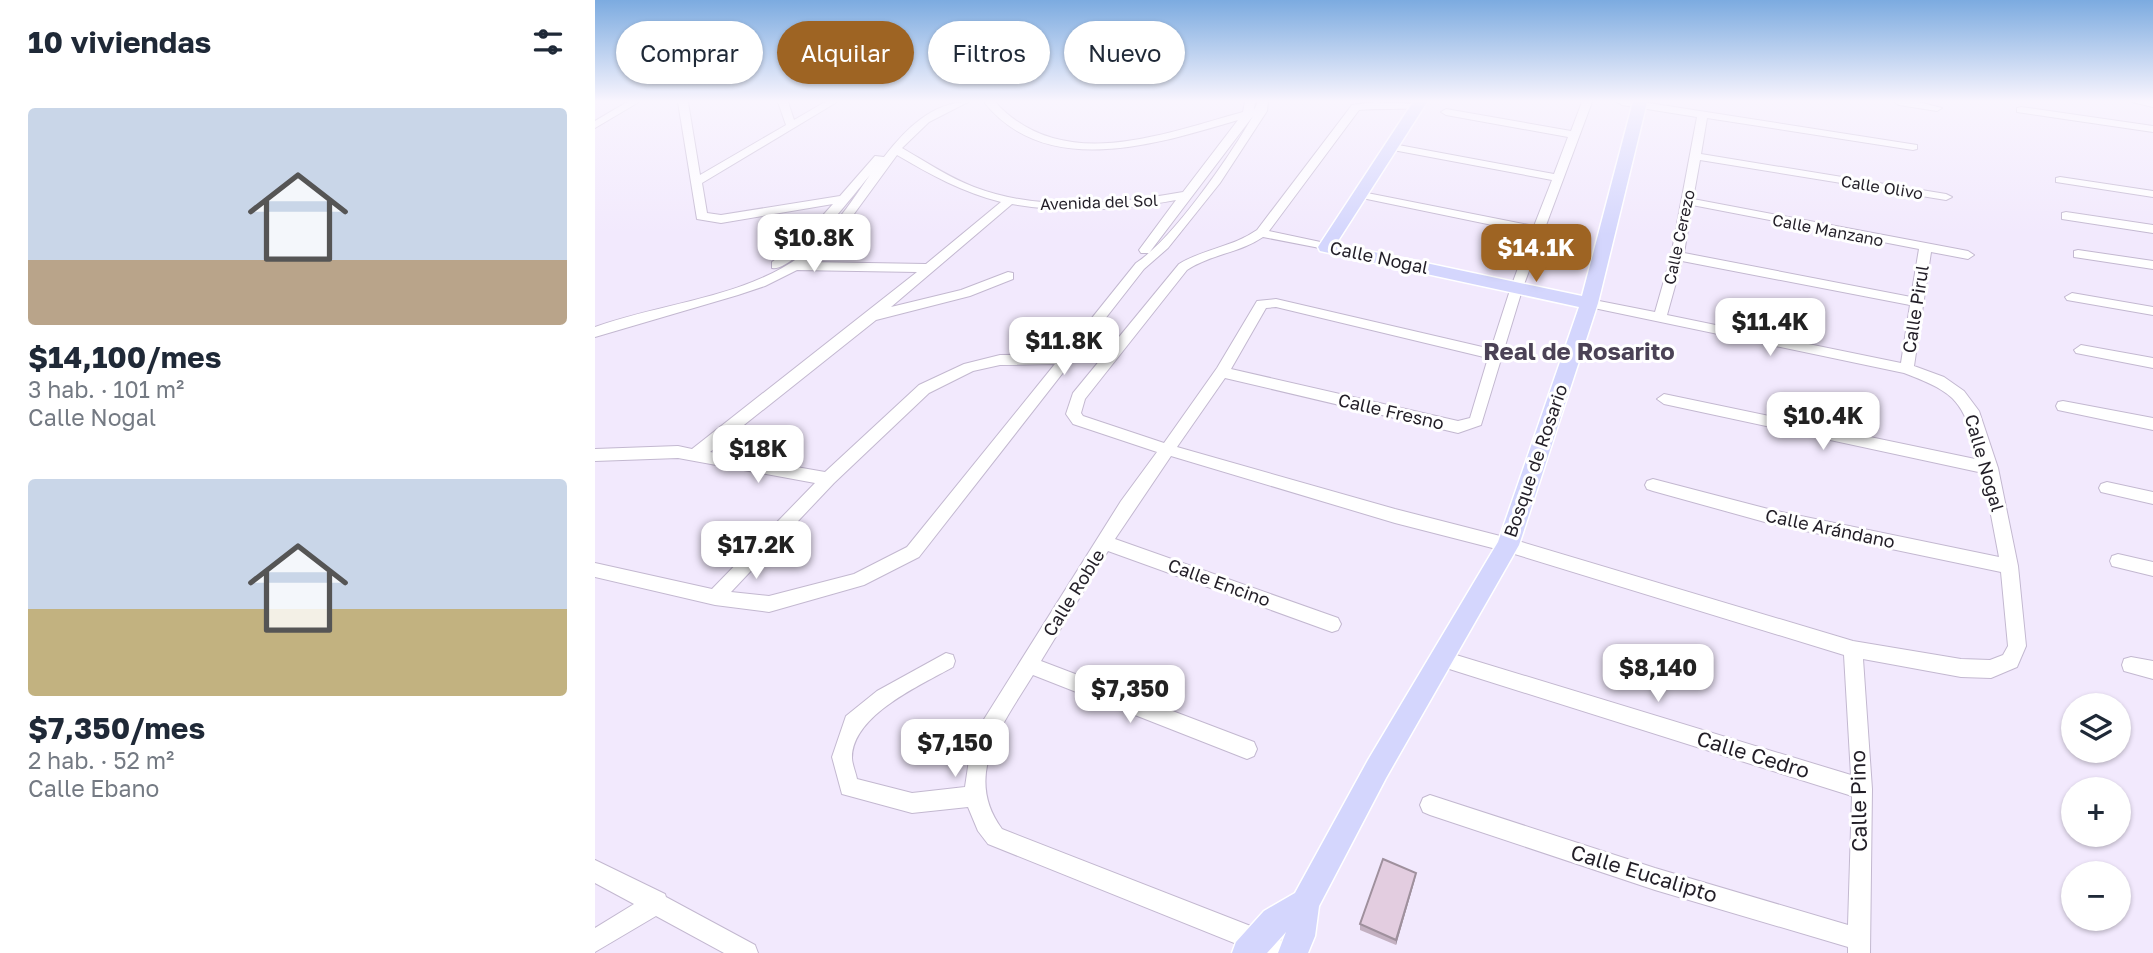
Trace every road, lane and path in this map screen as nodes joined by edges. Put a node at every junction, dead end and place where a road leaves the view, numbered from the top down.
1 (690, 146) edge
2 (755, 146) edge
3 (889, 146) edge
4 (900, 146) edge
5 (1222, 146) edge
6 (1238, 146) edge
7 (1326, 146) edge
8 (1570, 146) edge
9 (1624, 146) edge
10 (1697, 146) edge
11 (1910, 146) edge
12 (1393, 147) joint
13 (1913, 147) dead end
14 (897, 150) junction
15 (1695, 156) junction
16 (1559, 178) junction
17 (2060, 180) dead end
18 (695, 182) junction
19 (2153, 194) edge
20 (1188, 195) junction
21 (1362, 195) junction
22 (861, 197) junction
23 (1946, 197) dead end
24 (845, 198) junction
25 (1688, 201) junction
26 (1008, 202) junction
27 (2066, 216) dead end
28 (2153, 229) edge
29 (1539, 231) junction
30 (1261, 233) junction
31 (1326, 247) junction
32 (1925, 248) junction
33 (2078, 254) dead end
34 (1968, 255) dead end
35 (1677, 256) junction
36 (780, 264) junction
37 (2153, 265) edge
38 (794, 266) junction
39 (1140, 266) junction
40 (928, 268) junction
41 (1008, 276) dead end
42 (1517, 287) junction
43 (2072, 297) dead end
44 (1589, 303) junction
45 (1915, 303) junction
46 (2153, 311) edge
47 (871, 317) junction
48 (1661, 317) junction
49 (595, 324) edge
50 (2081, 350) dead end
51 (1495, 355) junction
52 (1067, 359) junction
53 (2153, 363) edge
54 (1907, 369) junction
55 (1221, 372) junction
56 (1664, 400) dead end
57 (2063, 406) dead end
58 (2153, 424) edge
59 (1165, 449) junction
60 (595, 455) edge
61 (695, 455) junction
62 (1990, 468) junction
63 (828, 479) junction
64 (1653, 485) dead end
65 (2107, 488) dead end
66 (2153, 498) edge
67 (1106, 542) junction
68 (1508, 545) junction
69 (2118, 561) dead end
70 (2009, 565) junction
71 (2153, 569) edge
72 (595, 570) edge
73 (715, 597) junction
74 (1332, 624) dead end
75 (1853, 649) junction
76 (1443, 659) junction
77 (946, 661) dead end
78 (2131, 664) dead end
79 (1028, 665) junction
80 (2153, 670) edge
81 (1247, 749) dead end
82 (1862, 789) junction
83 (974, 796) junction
84 (1430, 805) dead end
85 (595, 871) edge
86 (657, 902) junction
87 (1305, 903) junction
88 (595, 941) edge
89 (1859, 946) edge
90 (1262, 949) edge
91 (747, 953) edge
92 (1293, 953) edge

1 - 18 street
2 - 18 street
3 - 24 street
4 - 14 street
5 - 20 street
6 - 39 street
7 - 30 street
8 - 16 street, Calle Fresno
9 - 44 main road, Bosque de Rosario
10 - 15 street, Calle Cerezo
11 - 13 street
12 - 16 street
12 - 21 main road
14 - 22 street
14 - 26 street, Avenida del Sol
15 - 23 street, Calle Olivo
15 - 25 street, Calle Cerezo
16 - 29 street, Calle Fresno
17 - 19 street
18 - 24 street
20 - 26 street, Avenida del Sol
20 - 39 street
21 - 29 street
21 - 31 main road
22 - 24 street
22 - 38 street
24 - 36 street
25 - 32 street, Calle Manzano
25 - 35 street, Calle Cerezo
26 - 40 street
27 - 28 street
29 - 42 street, Calle Fresno
30 - 31 street, Calle Nogal
30 - 59 street, Calle Nogal
31 - 42 main road, Calle Nogal
32 - 34 street, Calle Manzano
32 - 45 street, Calle Pirul
33 - 37 street
35 - 45 street
35 - 48 street, Calle Cerezo
36 - 38 street
36 - 49 street
38 - 40 street
38 - 49 street
39 - 52 street
40 - 47 street
41 - 47 street
42 - 44 main road, Calle Nogal
42 - 51 street, Calle Fresno
43 - 46 street
44 - 48 street, Calle Nogal
44 - 68 main road, Bosque de Rosario
45 - 54 street, Calle Pirul
47 - 61 street
48 - 54 street, Calle Nogal
50 - 53 street
51 - 55 street, Calle Roble
51 - 55 street, Calle Fresno
52 - 63 street
52 - 73 street
54 - 62 street, Calle Nogal
55 - 59 street, Calle Roble
56 - 62 street
57 - 58 street
59 - 67 street, Calle Roble
59 - 68 street, Calle Nogal
60 - 61 street
61 - 63 street
62 - 70 street, Calle Nogal
63 - 73 street
64 - 70 street, Calle Arándano
65 - 66 street
67 - 74 street, Calle Encino
67 - 79 street, Calle Roble
68 - 75 street, Calle Nogal
68 - 76 main road, Bosque de Rosario
69 - 71 street
70 - 75 street, Calle Nogal
72 - 73 street
75 - 82 street, Calle Pino
76 - 82 street, Calle Cedro
76 - 87 main road, Bosque de Rosario
77 - 83 street
78 - 80 street
79 - 81 street
79 - 83 street, Calle Roble
82 - 89 street, Calle Pino
83 - 90 street, Calle Roble
84 - 89 street, Calle Eucalipto
85 - 86 street
86 - 88 street
86 - 91 street
87 - 90 main road
87 - 92 main road

